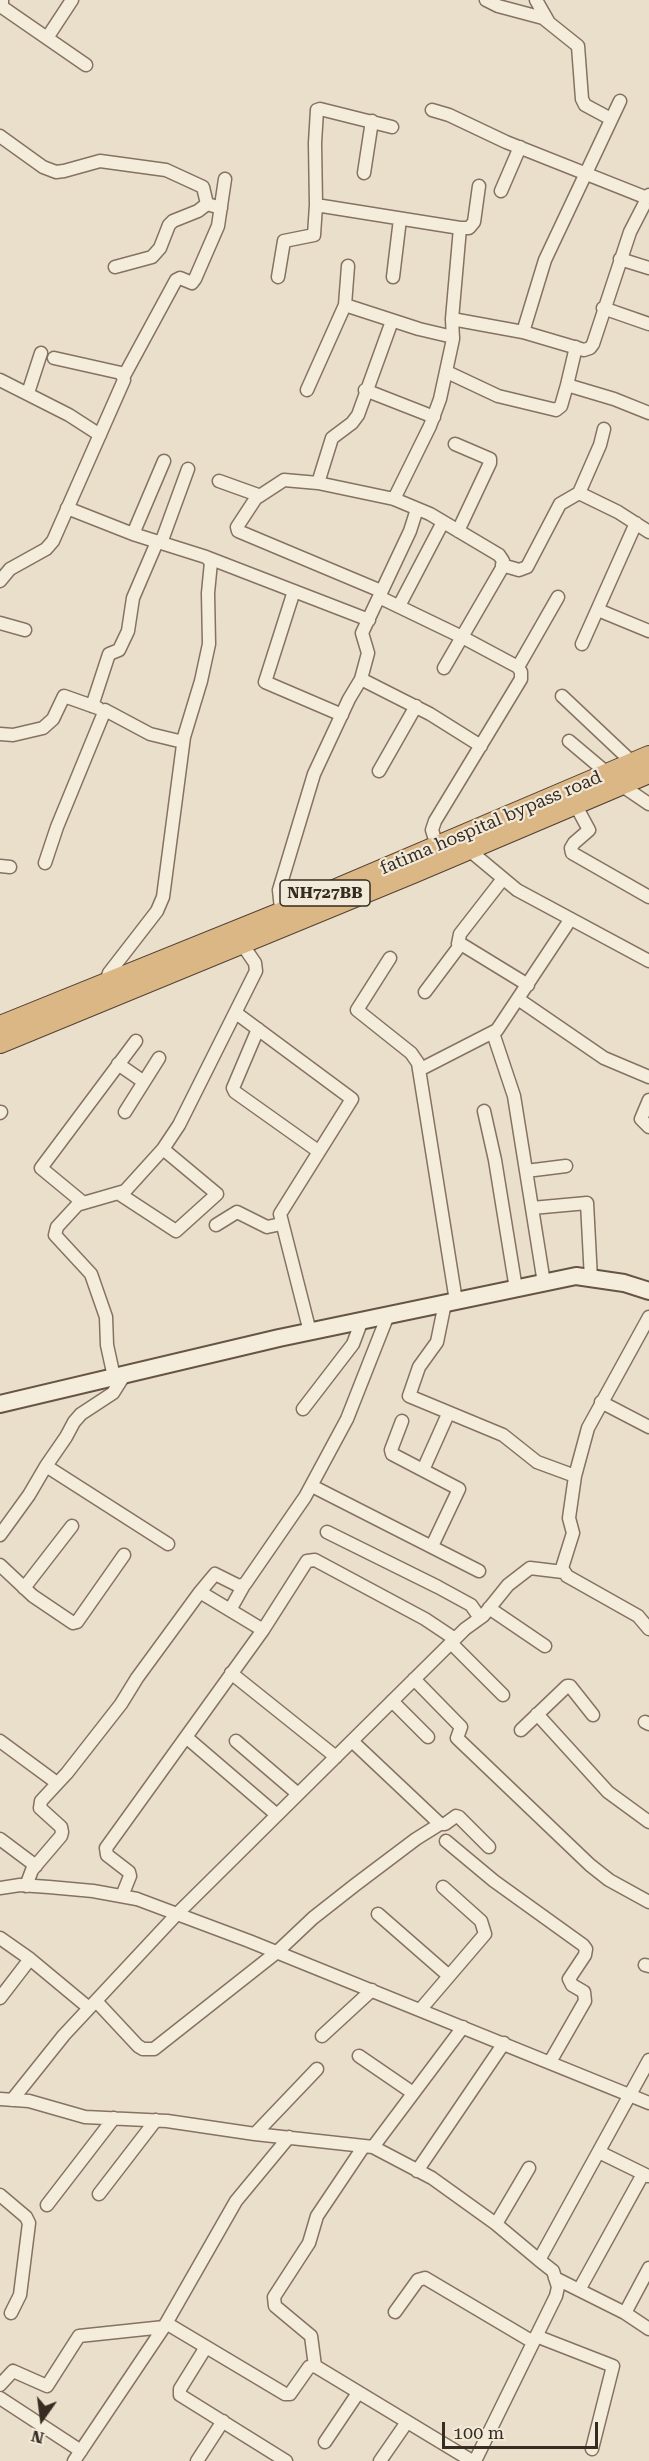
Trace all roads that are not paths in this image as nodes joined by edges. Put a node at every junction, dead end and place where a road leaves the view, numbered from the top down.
1 (2, 0) edge
2 (72, 0) edge
3 (486, 0) edge
4 (536, 0) edge
5 (549, 22) junction
6 (47, 38) junction
7 (87, 65) dead end
8 (620, 101) dead end
9 (432, 110) dead end
10 (611, 119) junction
11 (372, 121) junction
12 (392, 127) dead end
13 (0, 136) edge
14 (520, 147) junction
15 (585, 172) junction
16 (364, 173) dead end
17 (225, 179) dead end
18 (479, 186) dead end
19 (501, 191) dead end
20 (648, 196) edge
21 (207, 204) junction
22 (316, 205) junction
23 (221, 208) junction
24 (400, 219) junction
25 (460, 228) junction
26 (620, 259) junction
27 (348, 266) dead end
28 (115, 267) dead end
29 (649, 268) edge
30 (278, 277) dead end
31 (393, 277) dead end
32 (345, 305) junction
33 (603, 308) junction
34 (452, 319) junction
35 (392, 321) junction
36 (649, 324) edge
37 (523, 332) junction
38 (453, 337) junction
39 (576, 347) junction
40 (41, 353) dead end
41 (54, 358) dead end
42 (447, 372) junction
43 (124, 376) junction
44 (0, 380) edge
45 (567, 385) junction
46 (307, 390) dead end
47 (365, 390) junction
48 (28, 393) junction
49 (649, 413) edge
50 (434, 417) junction
51 (604, 429) dead end
52 (100, 435) junction
53 (455, 444) dead end
54 (164, 461) dead end
55 (188, 469) dead end
56 (219, 481) dead end
57 (318, 483) junction
58 (579, 493) junction
59 (258, 497) junction
60 (394, 499) junction
61 (67, 508) junction
62 (417, 508) junction
63 (443, 522) junction
64 (636, 523) junction
65 (458, 531) junction
66 (649, 532) edge
67 (133, 534) junction
68 (159, 542) junction
69 (207, 557) junction
70 (502, 565) junction
71 (0, 581) edge
72 (294, 591) junction
73 (380, 594) junction
74 (558, 597) dead end
75 (399, 606) junction
76 (598, 610) junction
77 (369, 620) junction
78 (0, 623) edge
79 (25, 630) dead end
80 (649, 631) edge
81 (462, 637) junction
82 (582, 644) dead end
83 (518, 667) junction
84 (444, 668) dead end
85 (361, 679) junction
86 (562, 696) dead end
87 (416, 706) junction
88 (98, 708) junction
89 (342, 715) junction
90 (1, 738) edge
91 (569, 741) dead end
92 (183, 742) junction
93 (481, 746) junction
94 (644, 764) edge
95 (380, 771) dead end
96 (614, 779) junction
97 (575, 804) junction
98 (649, 804) edge
99 (436, 846) junction
100 (469, 850) junction
101 (45, 863) dead end
102 (410, 866) junction
103 (502, 880) junction
104 (649, 897) edge
105 (283, 919) junction
106 (570, 920) junction
107 (242, 944) junction
108 (458, 944) junction
109 (390, 958) dead end
110 (649, 961) edge
111 (105, 984) junction
112 (528, 985) junction
113 (426, 992) dead end
114 (518, 999) junction
115 (236, 1013) junction
116 (7, 1026) edge
117 (258, 1029) junction
118 (493, 1033) junction
119 (136, 1041) dead end
120 (0, 1043) edge
121 (159, 1058) dead end
122 (118, 1064) junction
123 (419, 1070) junction
124 (649, 1077) edge
125 (144, 1082) junction
126 (649, 1100) edge
127 (484, 1111) dead end
128 (125, 1112) dead end
129 (649, 1127) edge
130 (163, 1149) junction
131 (318, 1151) junction
132 (566, 1166) dead end
133 (526, 1171) junction
134 (118, 1193) junction
135 (80, 1204) junction
136 (532, 1208) junction
137 (281, 1224) junction
138 (216, 1225) dead end
139 (591, 1279) junction
140 (544, 1283) junction
141 (516, 1288) junction
142 (649, 1291) edge
143 (450, 1302) junction
144 (388, 1315) junction
145 (649, 1317) edge
146 (363, 1320) junction
147 (310, 1332) junction
148 (119, 1375) junction
149 (601, 1402) junction
150 (0, 1404) edge
151 (303, 1409) dead end
152 (448, 1414) junction
153 (402, 1421) dead end
154 (649, 1426) edge
155 (46, 1466) junction
156 (423, 1470) junction
157 (575, 1476) junction
158 (312, 1485) junction
159 (72, 1526) dead end
160 (327, 1532) dead end
161 (0, 1535) edge
162 (168, 1544) dead end
163 (432, 1546) junction
164 (124, 1555) dead end
165 (0, 1565) edge
166 (479, 1571) dead end
167 (563, 1572) junction
168 (244, 1585) junction
169 (24, 1588) junction
170 (200, 1592) junction
171 (230, 1610) junction
172 (485, 1613) junction
173 (649, 1629) edge
174 (263, 1630) junction
175 (453, 1641) junction
176 (545, 1646) dead end
177 (231, 1673) junction
178 (414, 1679) junction
179 (503, 1695) dead end
180 (392, 1701) junction
181 (537, 1714) junction
182 (593, 1715) dead end
183 (521, 1730) dead end
184 (186, 1737) junction
185 (428, 1737) dead end
186 (0, 1741) edge
187 (236, 1741) dead end
188 (352, 1741) junction
189 (336, 1757) junction
190 (57, 1783) junction
191 (298, 1794) junction
192 (277, 1815) junction
193 (649, 1822) edge
194 (441, 1824) junction
195 (0, 1839) edge
196 (446, 1841) dead end
197 (489, 1847) dead end
198 (36, 1866) junction
199 (26, 1886) junction
200 (443, 1887) dead end
201 (0, 1888) edge
202 (122, 1896) junction
203 (649, 1902) edge
204 (177, 1914) junction
205 (378, 1914) dead end
206 (0, 1938) edge
207 (278, 1952) junction
208 (30, 1959) junction
209 (449, 1976) junction
210 (372, 1990) junction
211 (0, 1998) edge
212 (92, 2005) junction
213 (420, 2010) junction
214 (463, 2027) junction
215 (322, 2036) dead end
216 (504, 2043) junction
217 (359, 2056) dead end
218 (649, 2060) edge
219 (550, 2062) junction
220 (317, 2069) dead end
221 (413, 2093) junction
222 (630, 2096) junction
223 (6, 2100) edge
224 (649, 2103) edge
225 (114, 2118) junction
226 (156, 2120) junction
227 (255, 2134) junction
228 (289, 2137) junction
229 (369, 2146) junction
230 (599, 2152) junction
231 (529, 2168) dead end
232 (417, 2171) junction
233 (646, 2175) edge
234 (0, 2194) edge
235 (99, 2194) dead end
236 (47, 2205) dead end
237 (496, 2224) junction
238 (539, 2260) junction
239 (649, 2268) edge
240 (555, 2278) junction
241 (579, 2290) junction
242 (395, 2312) dead end
243 (11, 2313) dead end
244 (625, 2313) junction
245 (165, 2325) junction
246 (649, 2329) edge
247 (535, 2339) junction
248 (207, 2347) junction
249 (315, 2366) junction
250 (0, 2385) edge
251 (358, 2392) junction
252 (0, 2398) edge
253 (223, 2421) junction
254 (407, 2422) junction
255 (325, 2442) dead end
256 (592, 2449) dead end
257 (77, 2456) edge
258 (477, 2460) edge
259 (197, 2461) edge
260 (286, 2461) edge
261 (380, 2461) edge

1 - 6 street
2 - 6 street
3 - 5 street
4 - 5 street
5 - 10 street
6 - 7 street
8 - 10 street
9 - 14 street
10 - 15 street
11 - 12 street
11 - 16 street
11 - 22 street
13 - 21 street
14 - 15 street
14 - 19 street
15 - 20 street
15 - 37 street
17 - 23 street
18 - 25 street
20 - 26 street
21 - 23 street
21 - 28 street
22 - 24 street
22 - 30 street
23 - 43 street
24 - 25 street
24 - 31 street
25 - 34 street
26 - 29 street
26 - 33 street
27 - 32 street
32 - 35 street
32 - 46 street
33 - 36 street
33 - 39 street
34 - 37 street
34 - 38 street
35 - 38 street
35 - 47 street
37 - 39 street
38 - 42 street
39 - 45 street
40 - 48 street
41 - 43 street
42 - 45 street
42 - 50 street
43 - 52 street
44 - 48 street
45 - 49 street
47 - 50 street
47 - 57 street
48 - 52 street
50 - 60 street
51 - 58 street
52 - 61 street
53 - 65 street
54 - 67 street
55 - 68 street
56 - 59 street
57 - 59 street
57 - 60 street
58 - 64 street
58 - 70 street
59 - 73 street
60 - 62 street
61 - 67 street
61 - 71 street
62 - 63 street
62 - 73 street
63 - 65 street
63 - 75 street
64 - 66 street
64 - 76 street
65 - 70 street
67 - 68 street
68 - 69 street
68 - 88 street
69 - 72 street
69 - 92 street
70 - 81 street
72 - 77 street
72 - 89 street
73 - 75 street
73 - 77 street
74 - 83 street
75 - 81 street
76 - 80 street
76 - 82 street
77 - 85 street
78 - 79 street
81 - 83 street
81 - 84 street
83 - 93 street
85 - 87 street
85 - 89 street
86 - 94 street
87 - 93 street
87 - 95 street
88 - 90 street
88 - 92 street
88 - 101 street
89 - 105 street
91 - 96 street
92 - 111 street
93 - 99 street
94 - 96 highway, fatima hospital bypass road / NH727BB
96 - 97 highway, fatima hospital bypass road / NH727BB
96 - 98 street
96 - 99 highway, fatima hospital bypass road / NH727BB
97 - 100 highway, fatima hospital bypass road / NH727BB
97 - 104 street
99 - 102 highway, fatima hospital bypass road / NH727BB
100 - 102 highway, fatima hospital bypass road / NH727BB
100 - 103 street
102 - 105 highway, fatima hospital bypass road / NH727BB
103 - 106 street
103 - 108 street
105 - 107 highway, fatima hospital bypass road / NH727BB
105 - 111 highway, fatima hospital bypass road / NH727BB
106 - 110 street
106 - 112 street
107 - 115 street
107 - 116 highway, fatima hospital bypass road / NH727BB
108 - 112 street
108 - 113 street
109 - 123 street
111 - 116 highway, fatima hospital bypass road / NH727BB
112 - 114 street
114 - 118 street
114 - 124 street
115 - 117 street
115 - 130 street
116 - 120 highway, fatima hospital bypass road / NH727BB
117 - 131 street
117 - 131 street
118 - 123 street
118 - 133 street
119 - 122 street
121 - 125 street
122 - 125 street
122 - 135 street
123 - 143 street
125 - 128 street
126 - 129 street
127 - 141 street
130 - 134 street
130 - 134 street
131 - 137 street
132 - 133 street
133 - 136 street
134 - 135 street
135 - 148 street
136 - 139 street
136 - 140 street
137 - 138 street
137 - 147 street
139 - 140 main road
139 - 142 main road
140 - 141 main road
141 - 143 main road
143 - 144 main road
143 - 152 street
144 - 146 main road
144 - 158 street
145 - 149 street
146 - 147 main road
146 - 151 street
147 - 148 main road
148 - 150 main road
148 - 155 street
149 - 154 street
149 - 157 street
152 - 156 street
152 - 157 street
153 - 156 street
155 - 161 street
155 - 162 street
156 - 163 street
157 - 167 street
158 - 163 street
158 - 168 street
159 - 169 street
160 - 172 street
163 - 166 street
164 - 169 street
165 - 169 street
167 - 172 street
167 - 173 street
168 - 170 street
168 - 171 street
170 - 171 street
170 - 190 street
171 - 174 street
172 - 175 street
172 - 176 street
174 - 175 street
174 - 177 street
175 - 178 street
175 - 179 street
177 - 184 street
177 - 189 street
178 - 180 street
178 - 203 street
180 - 185 street
180 - 188 street
181 - 182 street
181 - 183 street
181 - 193 street
184 - 192 street
184 - 202 street
186 - 190 street
187 - 191 street
188 - 189 street
188 - 194 street
189 - 191 street
190 - 198 street
191 - 192 street
192 - 204 street
194 - 197 street
194 - 207 street
195 - 198 street
196 - 219 street
198 - 199 street
199 - 201 street
199 - 202 street
200 - 209 street
202 - 204 street
204 - 207 street
204 - 212 street
205 - 209 street
206 - 208 street
207 - 210 street
207 - 212 street
208 - 211 street
208 - 212 street
209 - 213 street
210 - 213 street
210 - 215 street
212 - 223 street
213 - 214 street
214 - 216 street
214 - 221 street
216 - 219 street
216 - 232 street
217 - 221 street
218 - 222 street
219 - 222 street
220 - 227 street
221 - 229 street
222 - 224 street
222 - 230 street
223 - 225 street
225 - 226 street
225 - 236 street
226 - 227 street
226 - 235 street
227 - 228 street
228 - 229 street
228 - 245 street
229 - 232 street
229 - 249 street
230 - 233 street
230 - 238 street
231 - 237 street
232 - 237 street
233 - 241 street
234 - 243 street
237 - 238 street
238 - 240 street
239 - 244 street
240 - 241 street
240 - 247 street
241 - 244 street
242 - 247 street
244 - 246 street
245 - 248 street
245 - 250 street
245 - 257 street
247 - 256 street
247 - 258 street
248 - 249 street
248 - 253 street
249 - 251 street
251 - 254 street
251 - 255 street
252 - 257 street
253 - 259 street
253 - 260 street
254 - 258 street
254 - 261 street

